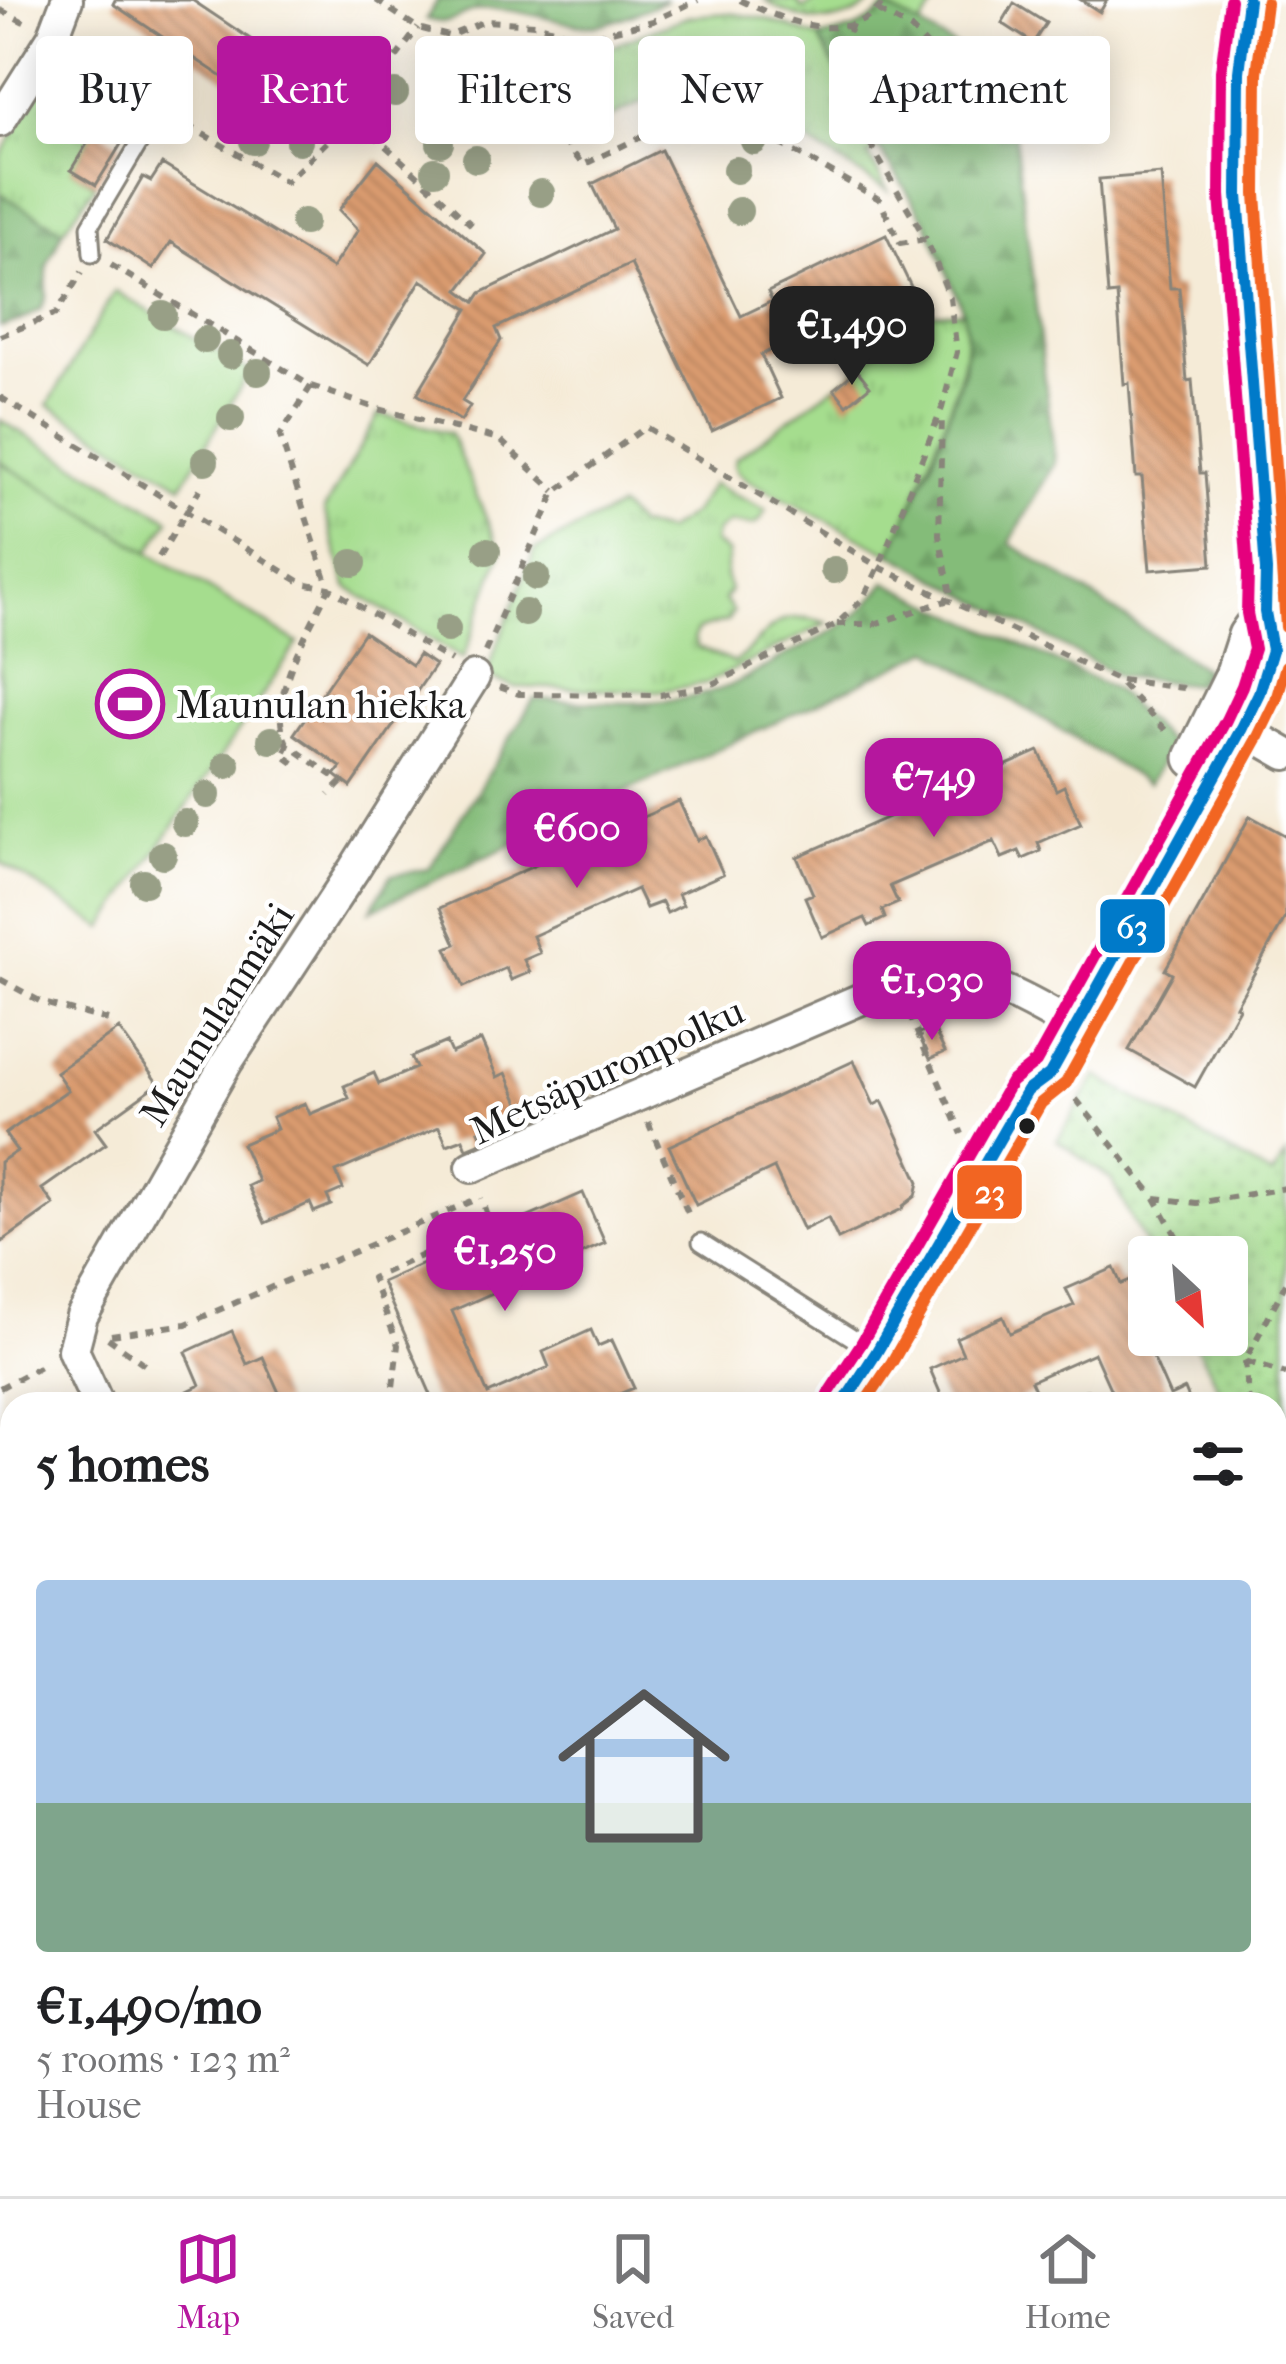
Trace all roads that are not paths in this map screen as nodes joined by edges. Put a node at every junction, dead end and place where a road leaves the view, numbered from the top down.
1 (67, 0) edge
2 (1248, 0) edge
3 (53, 36) edge
4 (36, 64) edge
5 (0, 121) edge
6 (139, 144) edge
7 (92, 254) road end
8 (474, 677) road end
9 (1220, 714) junction
10 (1286, 754) edge
11 (1065, 1022) junction
12 (476, 1182) road end
13 (701, 1242) dead end
14 (876, 1353) junction
15 (93, 1392) edge
16 (851, 1392) edge

1 - 3 street
2 - 9 street
4 - 5 street
6 - 7 lane
8 - 15 street, Maunulanmäki
9 - 10 street
9 - 11 street
11 - 12 street, Metsäpuronpolku
11 - 14 street
13 - 14 lane
14 - 16 street

